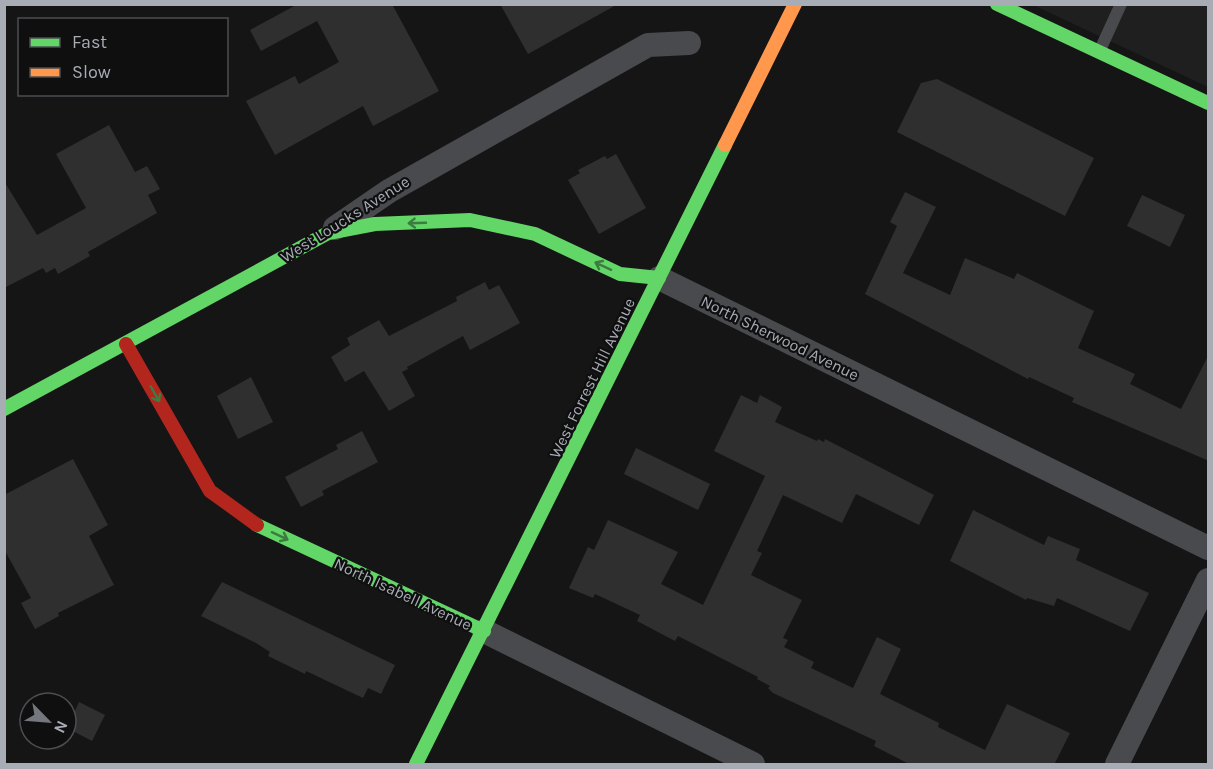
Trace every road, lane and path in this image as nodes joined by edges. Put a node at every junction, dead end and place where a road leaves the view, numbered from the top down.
1 (795, 4) edge
2 (997, 4) edge
3 (1121, 4) edge
4 (689, 43) dead end
5 (1099, 52) junction
6 (1209, 103) edge
7 (328, 233) junction
8 (659, 278) junction
9 (126, 344) junction
10 (4, 409) edge
11 (1209, 548) edge
12 (1209, 580) edge
13 (484, 631) junction
14 (416, 765) edge
15 (753, 765) edge
16 (1117, 765) edge

1 - 8 street, West Forrest Hill Avenue
2 - 5 street
3 - 5 lane
4 - 7 street, West Loucks Avenue
5 - 6 street
8 -> 7 street, North Sherwood Avenue
7 - 9 street, West Loucks Avenue
8 - 11 street, North Sherwood Avenue
8 - 13 street, West Forrest Hill Avenue
9 - 10 street, West Loucks Avenue
9 -> 13 street, North Isabell Avenue
12 - 16 street
13 - 14 street, West Forrest Hill Avenue
13 - 15 street, North Isabell Avenue

